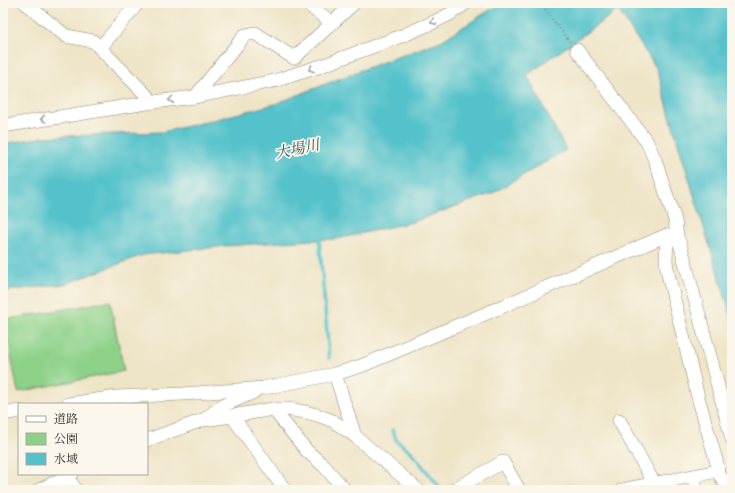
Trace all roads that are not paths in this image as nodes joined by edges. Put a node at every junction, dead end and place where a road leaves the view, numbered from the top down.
1 (25, 3) edge
2 (138, 3) edge
3 (306, 3) edge
4 (354, 3) edge
5 (466, 3) edge
6 (332, 23) junction
7 (100, 48) junction
8 (577, 50) road end
9 (195, 97) junction
10 (153, 102) junction
11 (3, 126) edge
12 (672, 236) junction
13 (335, 374) junction
14 (263, 388) junction
15 (75, 403) edge
16 (274, 409) junction
17 (18, 411) edge
18 (3, 414) edge
19 (232, 416) junction
20 (203, 420) junction
21 (619, 420) dead end
22 (356, 436) junction
23 (732, 439) edge
24 (148, 440) edge
25 (718, 471) junction
26 (69, 475) edge
27 (695, 476) junction
28 (654, 483) junction
29 (641, 488) edge
30 (40, 490) edge
31 (76, 490) edge
32 (285, 490) edge
33 (345, 490) edge
34 (418, 490) edge
35 (453, 490) edge
36 (519, 490) edge
37 (622, 490) edge
38 (695, 490) edge
39 (732, 490) edge

1 - 7 street
2 - 7 street
3 - 6 street
4 - 6 street
5 -> 9 street
6 - 9 street
7 - 10 street
8 - 12 street
9 -> 10 street
10 -> 11 street
12 - 13 street
12 - 23 street
12 - 25 street
13 - 14 street
13 - 22 street
14 - 15 street
14 - 20 street
16 - 19 street
16 - 22 street
16 - 33 street
17 - 18 street
19 - 20 street
19 - 32 street
20 - 24 street
21 - 28 street
22 - 34 street
25 - 27 street
25 - 39 street
26 - 30 street
26 - 31 street
27 - 28 street
27 - 38 street
28 - 29 street
29 - 37 street
35 - 36 street

